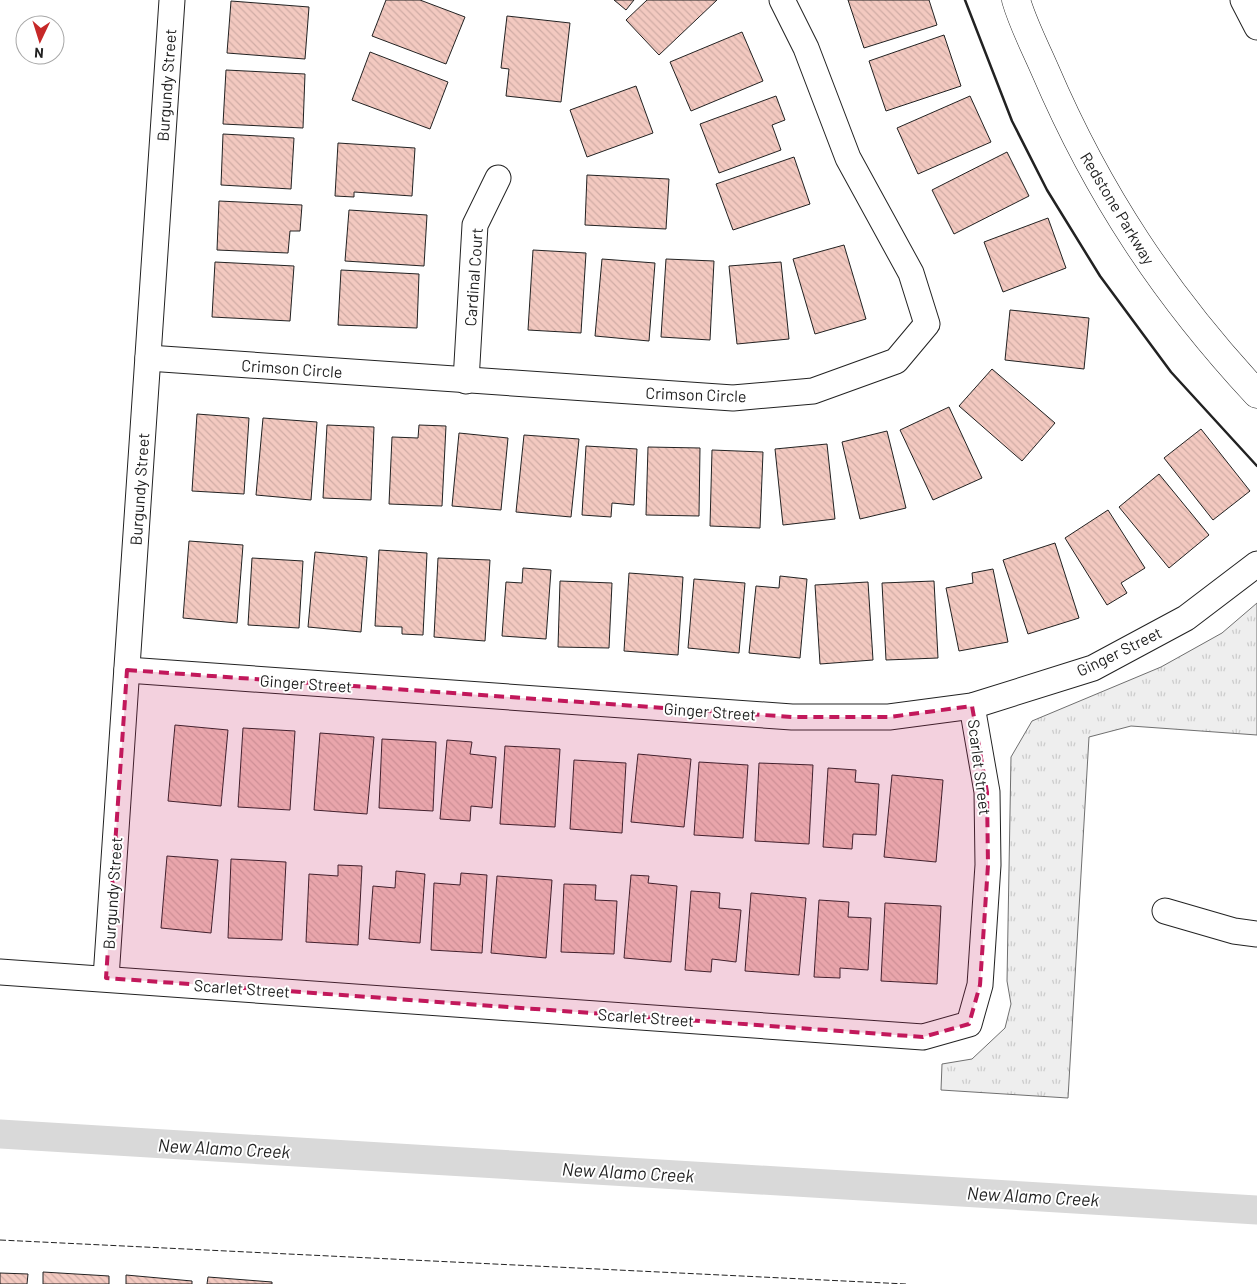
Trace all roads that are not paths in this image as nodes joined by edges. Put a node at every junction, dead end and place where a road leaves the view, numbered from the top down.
1 (172, 0) edge
2 (782, 0) edge
3 (1016, 0) edge
4 (1243, 0) edge
5 (1257, 28) edge
6 (498, 178) dead end
7 (148, 358) junction
8 (466, 381) junction
9 (1257, 394) edge
10 (1257, 564) edge
11 (127, 670) junction
12 (972, 706) junction
13 (1165, 911) dead end
14 (1257, 934) edge
15 (0, 972) edge
16 (106, 978) junction

1 - 7 street, Burgundy Street
2 - 8 street, Crimson Circle
3 - 9 street, Redstone Parkway
4 - 5 street
6 - 8 street, Cardinal Court
7 - 8 street, Crimson Circle
7 - 11 street, Burgundy Street
10 - 12 street, Ginger Street
11 - 12 street, Ginger Street
11 - 16 street, Burgundy Street
12 - 16 street, Scarlet Street
13 - 14 street
15 - 16 street, Scarlet Street

